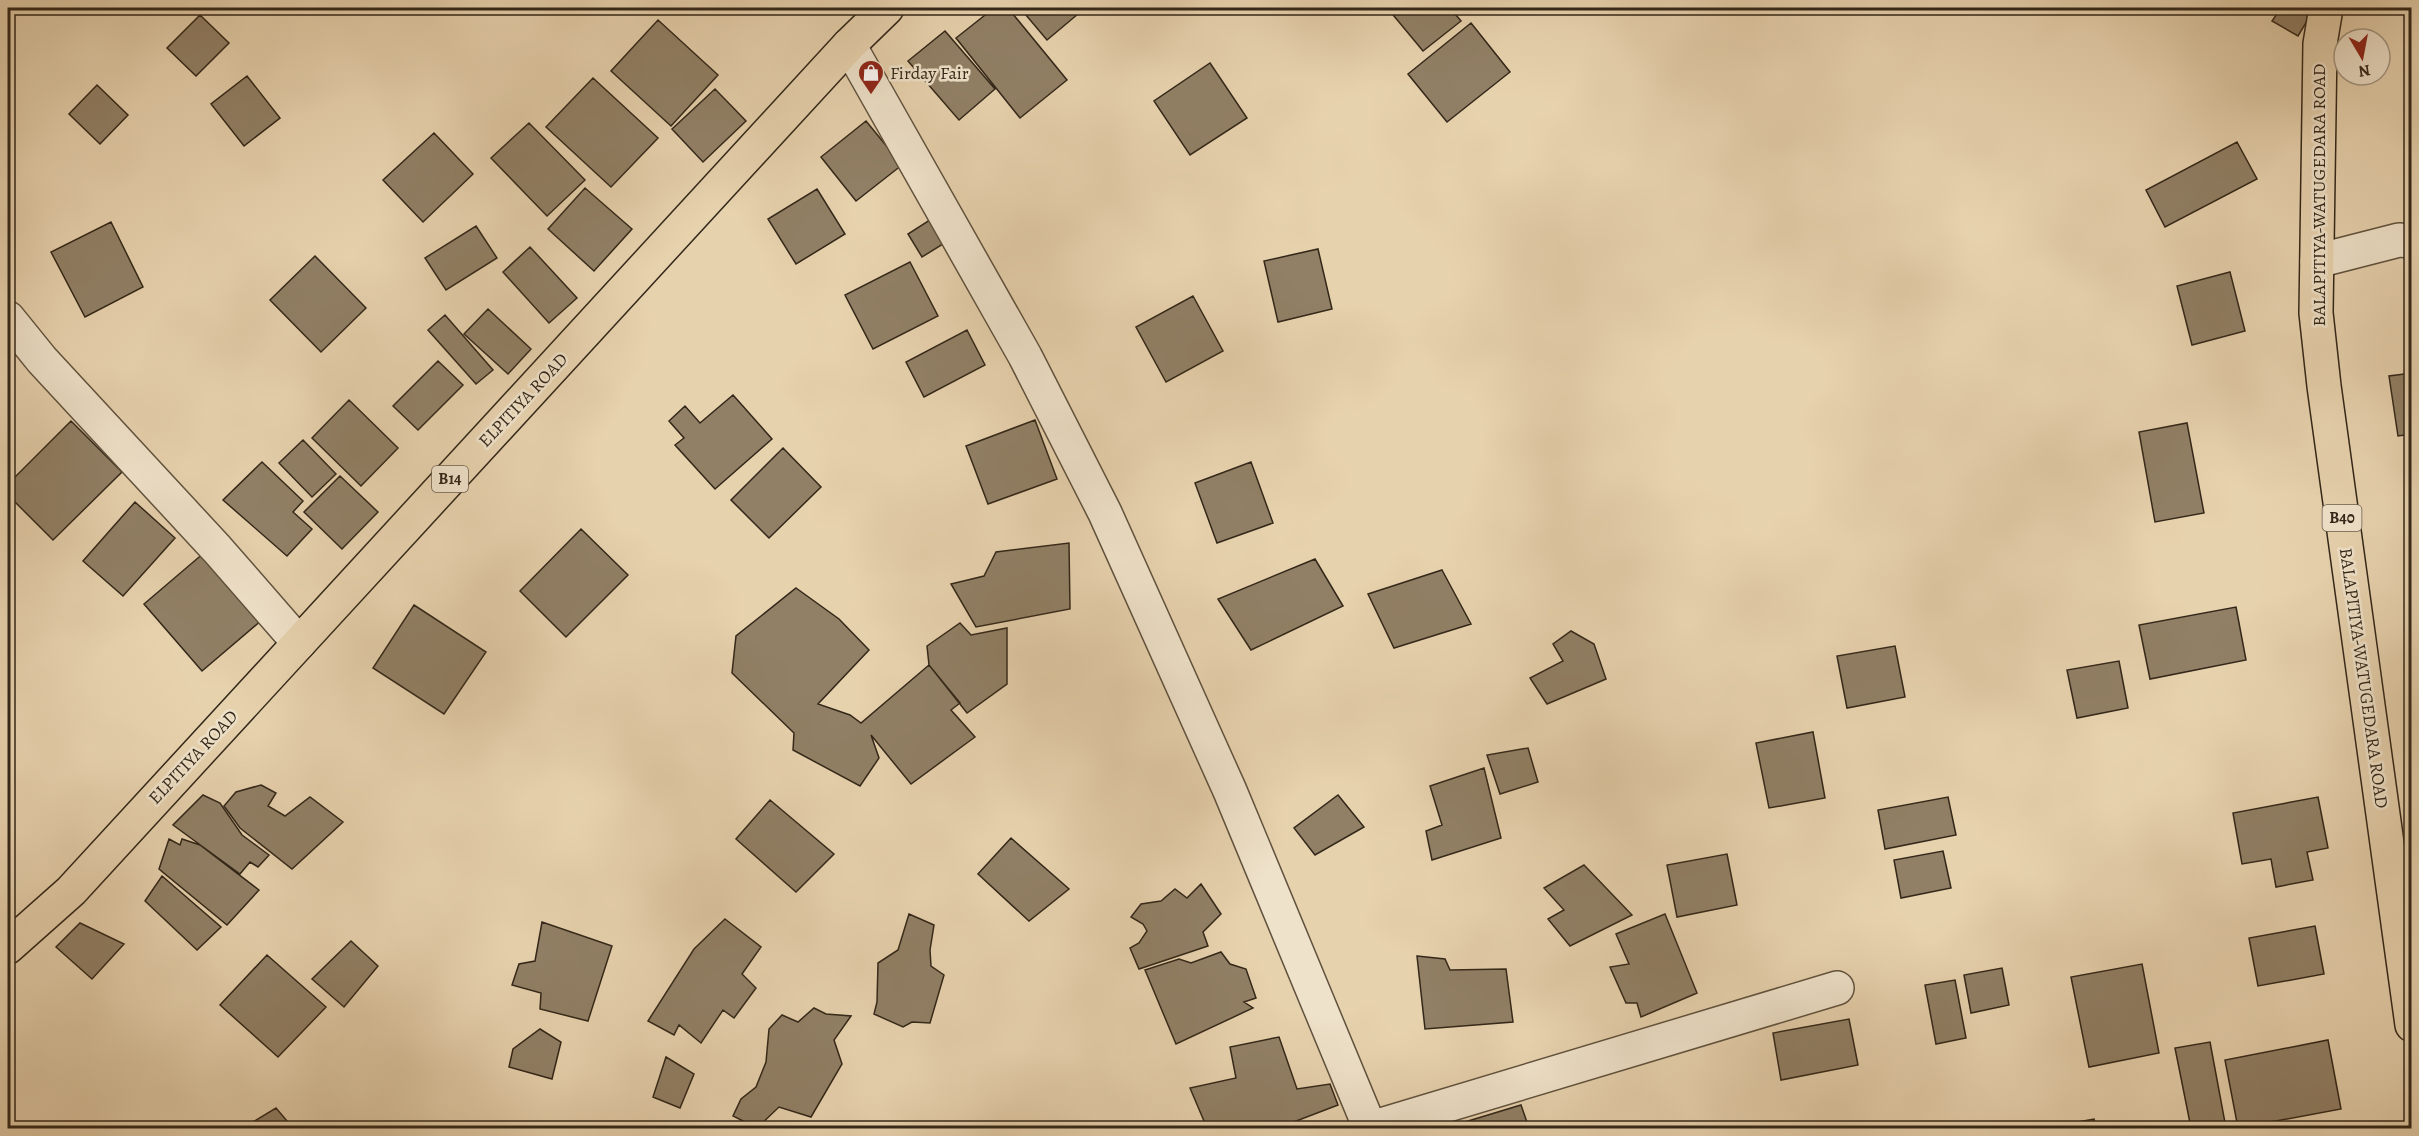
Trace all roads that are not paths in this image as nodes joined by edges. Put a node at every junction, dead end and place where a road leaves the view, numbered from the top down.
1 (887, 8) edge
2 (2325, 8) edge
3 (849, 45) junction
4 (2412, 241) edge
5 (2317, 261) junction
6 (8, 318) edge
7 (299, 642) junction
8 (8, 946) edge
9 (1837, 988) dead end
10 (2412, 1025) edge
11 (1370, 1128) edge

1 - 3 main road, ELPITIYA ROAD / B14
2 - 5 main road, BALAPITIYA-WATUGEDARA ROAD / B40
3 - 7 main road, ELPITIYA ROAD / B14
3 - 11 street
4 - 5 street
5 - 10 main road, BALAPITIYA-WATUGEDARA ROAD / B40
6 - 7 street
7 - 8 main road, ELPITIYA ROAD / B14
9 - 11 street

